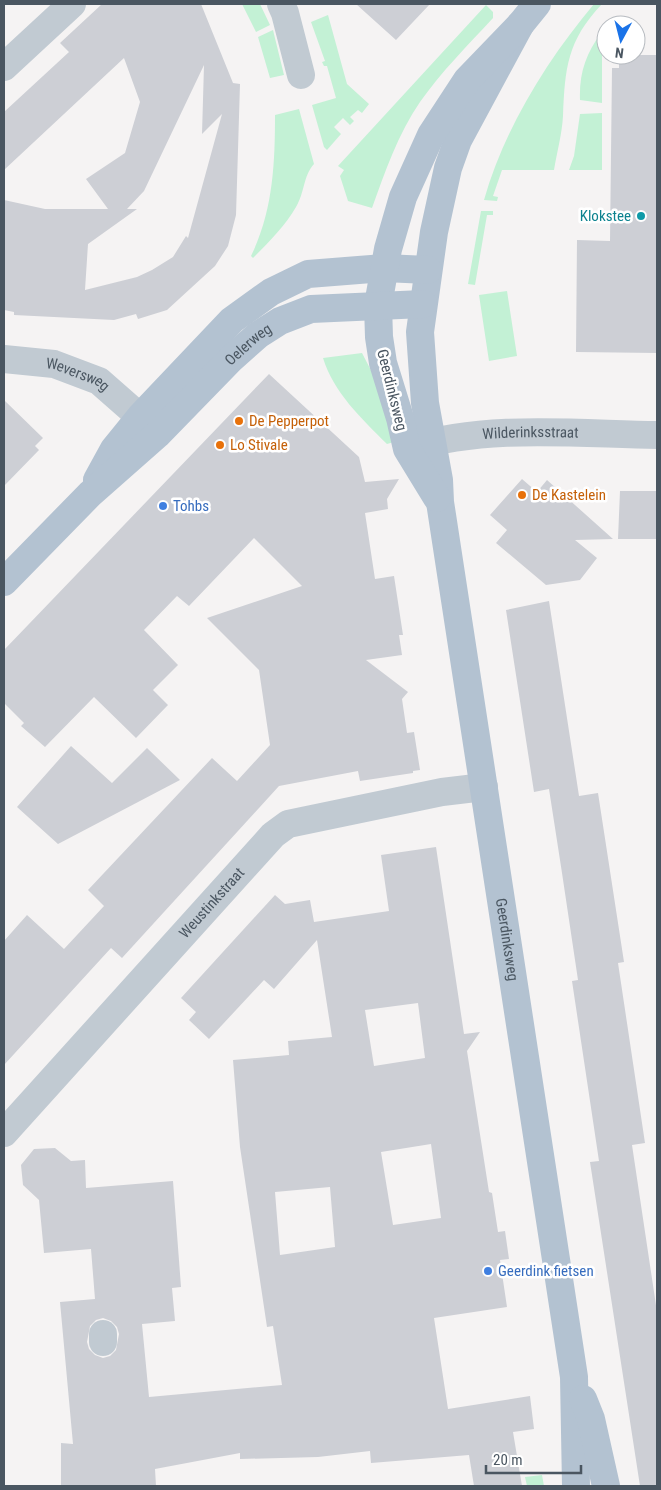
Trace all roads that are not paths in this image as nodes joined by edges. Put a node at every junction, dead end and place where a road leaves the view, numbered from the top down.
1 (72, 4) edge
2 (281, 4) edge
3 (537, 4) edge
4 (520, 25) junction
5 (4, 67) edge
6 (301, 75) dead end
7 (384, 268) junction
8 (428, 270) junction
9 (423, 304) junction
10 (378, 305) junction
11 (4, 359) edge
12 (140, 417) junction
13 (657, 435) edge
14 (419, 445) junction
15 (90, 494) junction
16 (4, 582) edge
17 (484, 787) junction
18 (4, 1133) edge
19 (574, 1377) junction
20 (576, 1486) edge
21 (606, 1486) edge

1 - 5 street
2 - 6 street
3 - 4 main road
4 - 7 main road
4 - 8 main road
7 - 8 main road, Oelerweg
7 - 10 main road, Geerdinksweg
7 - 12 main road, Oelerweg
8 - 9 main road
9 - 10 main road, Oelerweg
9 - 14 main road, Geerdinksweg
10 - 14 main road, Geerdinksweg
10 - 15 main road, Oelerweg
11 - 12 street, Weversweg
12 - 15 main road, Oelerweg
13 - 14 street, Wilderinksstraat
14 - 17 main road, Geerdinksweg
15 - 16 main road, Oelerweg
17 - 18 street, Weustinkstraat
17 - 19 main road, Geerdinksweg
19 - 20 main road, Geerdinksweg
19 - 21 main road, Geerdinksweg

